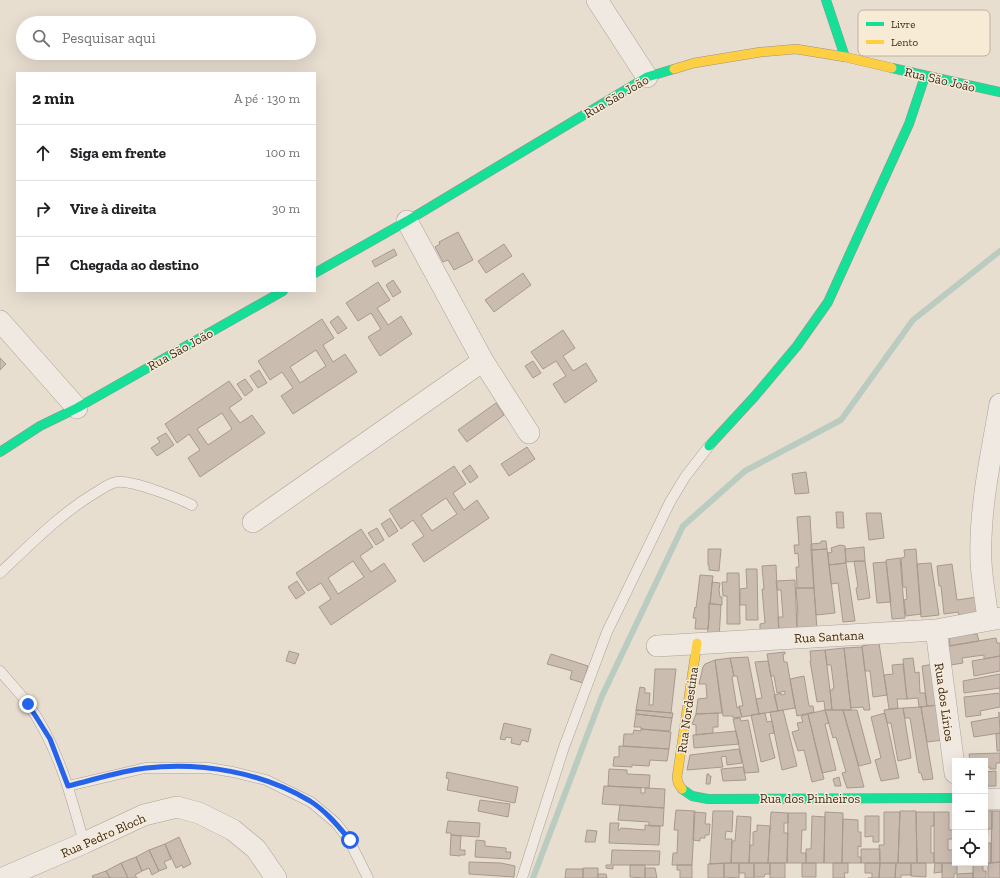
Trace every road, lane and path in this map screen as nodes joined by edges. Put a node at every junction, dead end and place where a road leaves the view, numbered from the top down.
1 (597, 0) edge
2 (826, 0) edge
3 (845, 57) junction
4 (925, 76) junction
5 (647, 77) junction
6 (1000, 92) edge
7 (407, 221) junction
8 (316, 272) edge
9 (281, 292) edge
10 (0, 321) edge
11 (483, 361) junction
12 (1000, 404) edge
13 (77, 408) junction
14 (529, 433) dead end
15 (709, 446) joint
16 (0, 452) edge
17 (192, 505) dead end
18 (253, 522) dead end
19 (0, 573) edge
20 (994, 619) edge
21 (936, 630) junction
22 (697, 644) junction
23 (657, 646) dead end
24 (0, 672) edge
25 (953, 758) edge
26 (677, 777) joint
27 (68, 786) junction
28 (952, 798) edge
29 (988, 799) edge
30 (1000, 799) edge
31 (84, 844) junction
32 (3, 878) edge
33 (276, 878) edge
34 (368, 878) edge
35 (522, 878) edge

1 - 5 street
2 - 3 street
3 - 4 street, Rua São João
3 - 5 street, Rua São João
4 - 6 street, Rua São João
4 - 15 street
5 - 7 street, Rua São João
7 - 8 street, Rua São João
7 - 11 street
9 - 13 street, Rua São João
10 - 13 street
11 - 14 street
11 - 18 street
12 - 20 street
13 - 16 street, Rua São João
15 - 35 lane
17 - 19 lane
20 - 21 street, Rua Santana
21 - 22 street, Rua Santana
21 - 25 street, Rua dos Lírios
22 - 23 street, Rua Santana
22 - 26 street, Rua Nordestina
24 - 27 lane
26 - 28 street, Rua dos Pinheiros
27 - 31 lane
27 - 34 lane
29 - 30 street
31 - 32 street, Rua Pedro Bloch
31 - 33 street, Rua Pedro Bloch

